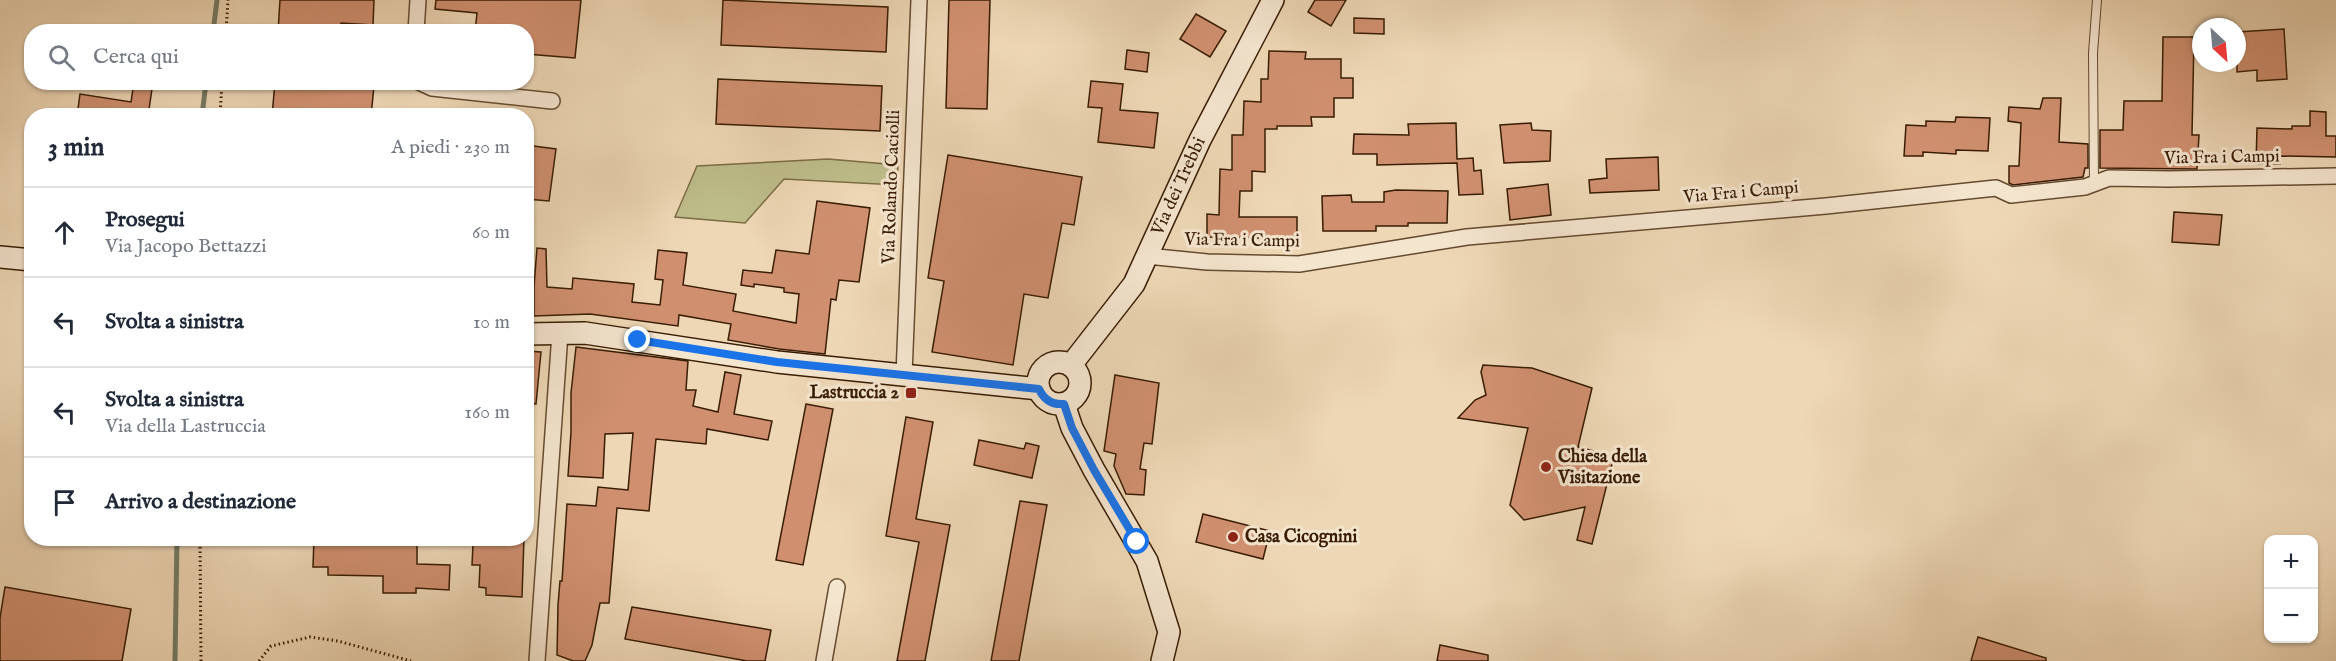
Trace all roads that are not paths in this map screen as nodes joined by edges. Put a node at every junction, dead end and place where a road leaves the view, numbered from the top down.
1 (418, 0) edge
2 (920, 0) edge
3 (1273, 0) edge
4 (2097, 0) edge
5 (416, 24) edge
6 (450, 90) edge
7 (552, 101) dead end
8 (2336, 176) edge
9 (2094, 183) junction
10 (1147, 256) junction
11 (0, 257) edge
12 (24, 259) edge
13 (560, 333) junction
14 (534, 334) edge
15 (1071, 365) junction
16 (904, 375) junction
17 (1039, 389) junction
18 (1064, 404) junction
19 (837, 587) dead end
20 (537, 661) edge
21 (824, 661) edge
22 (1164, 661) edge

1 - 5 street
2 - 16 street, Via Rolando Caciolli
3 - 10 street, Via dei Trebbi
4 - 9 lane
6 - 7 street
8 - 9 street, Via Fra i Campi
9 - 10 street, Via Fra i Campi
10 - 15 street, Via dei Trebbi
11 - 12 street
13 - 14 street
13 - 16 street
13 - 20 street
15 - 17 street
15 - 18 street
16 - 17 street
17 - 18 street
18 - 22 street
19 - 21 street

